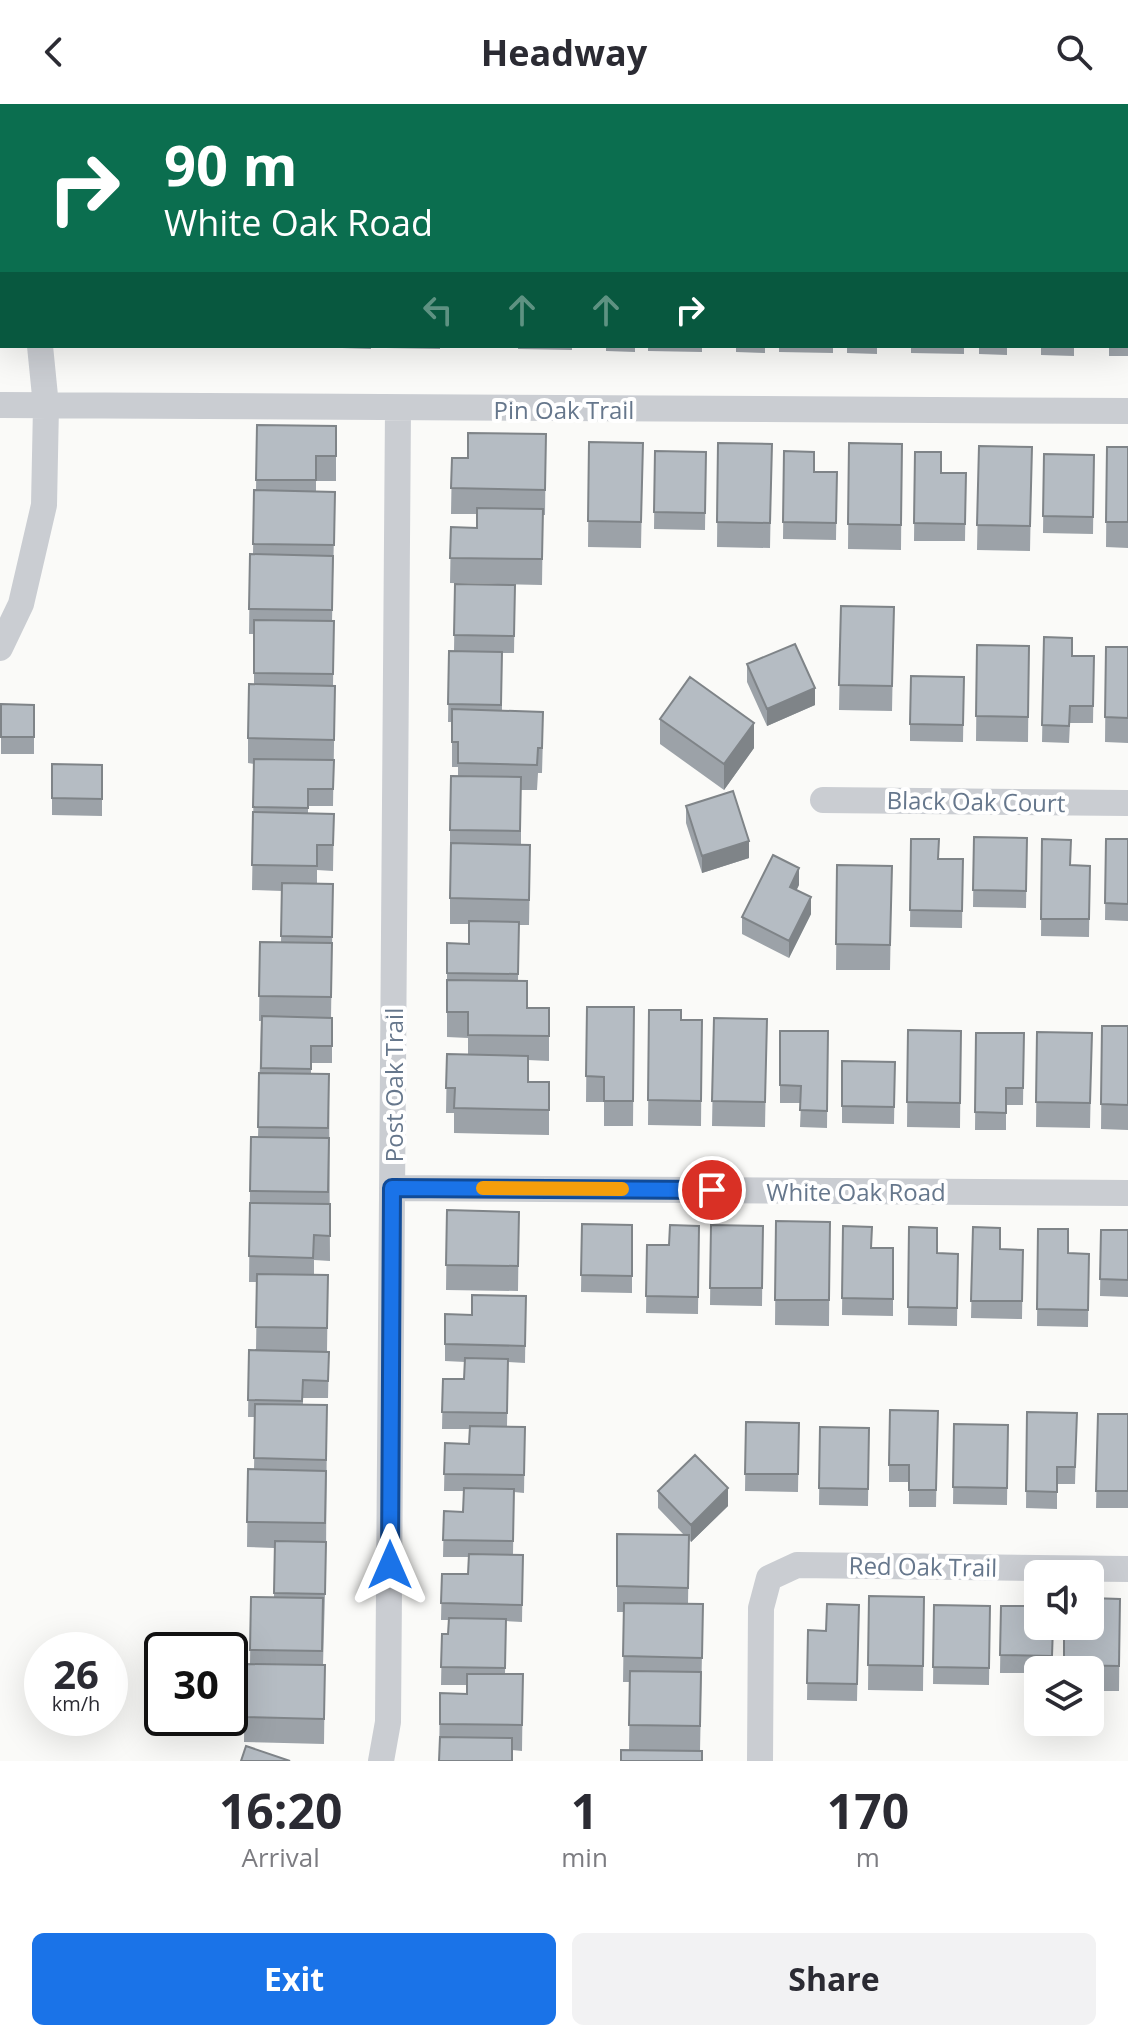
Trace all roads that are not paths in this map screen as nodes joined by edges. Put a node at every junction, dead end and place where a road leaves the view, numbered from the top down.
1 (40, 348) edge
2 (0, 405) edge
3 (46, 406) junction
4 (398, 409) junction
5 (1128, 411) edge
6 (0, 648) edge
7 (823, 800) dead end
8 (1128, 803) edge
9 (392, 1188) junction
10 (1128, 1193) edge
11 (1128, 1569) edge
12 (381, 1761) edge
13 (760, 1761) edge

1 - 3 street
2 - 3 street, Pin Oak Trail
3 - 4 street, Pin Oak Trail
3 - 6 street
4 - 5 street, Pin Oak Trail
4 - 9 street, Post Oak Trail
7 - 8 street, Black Oak Court
9 - 10 street, White Oak Road
9 - 12 street, Post Oak Trail
11 - 13 street, Red Oak Trail

